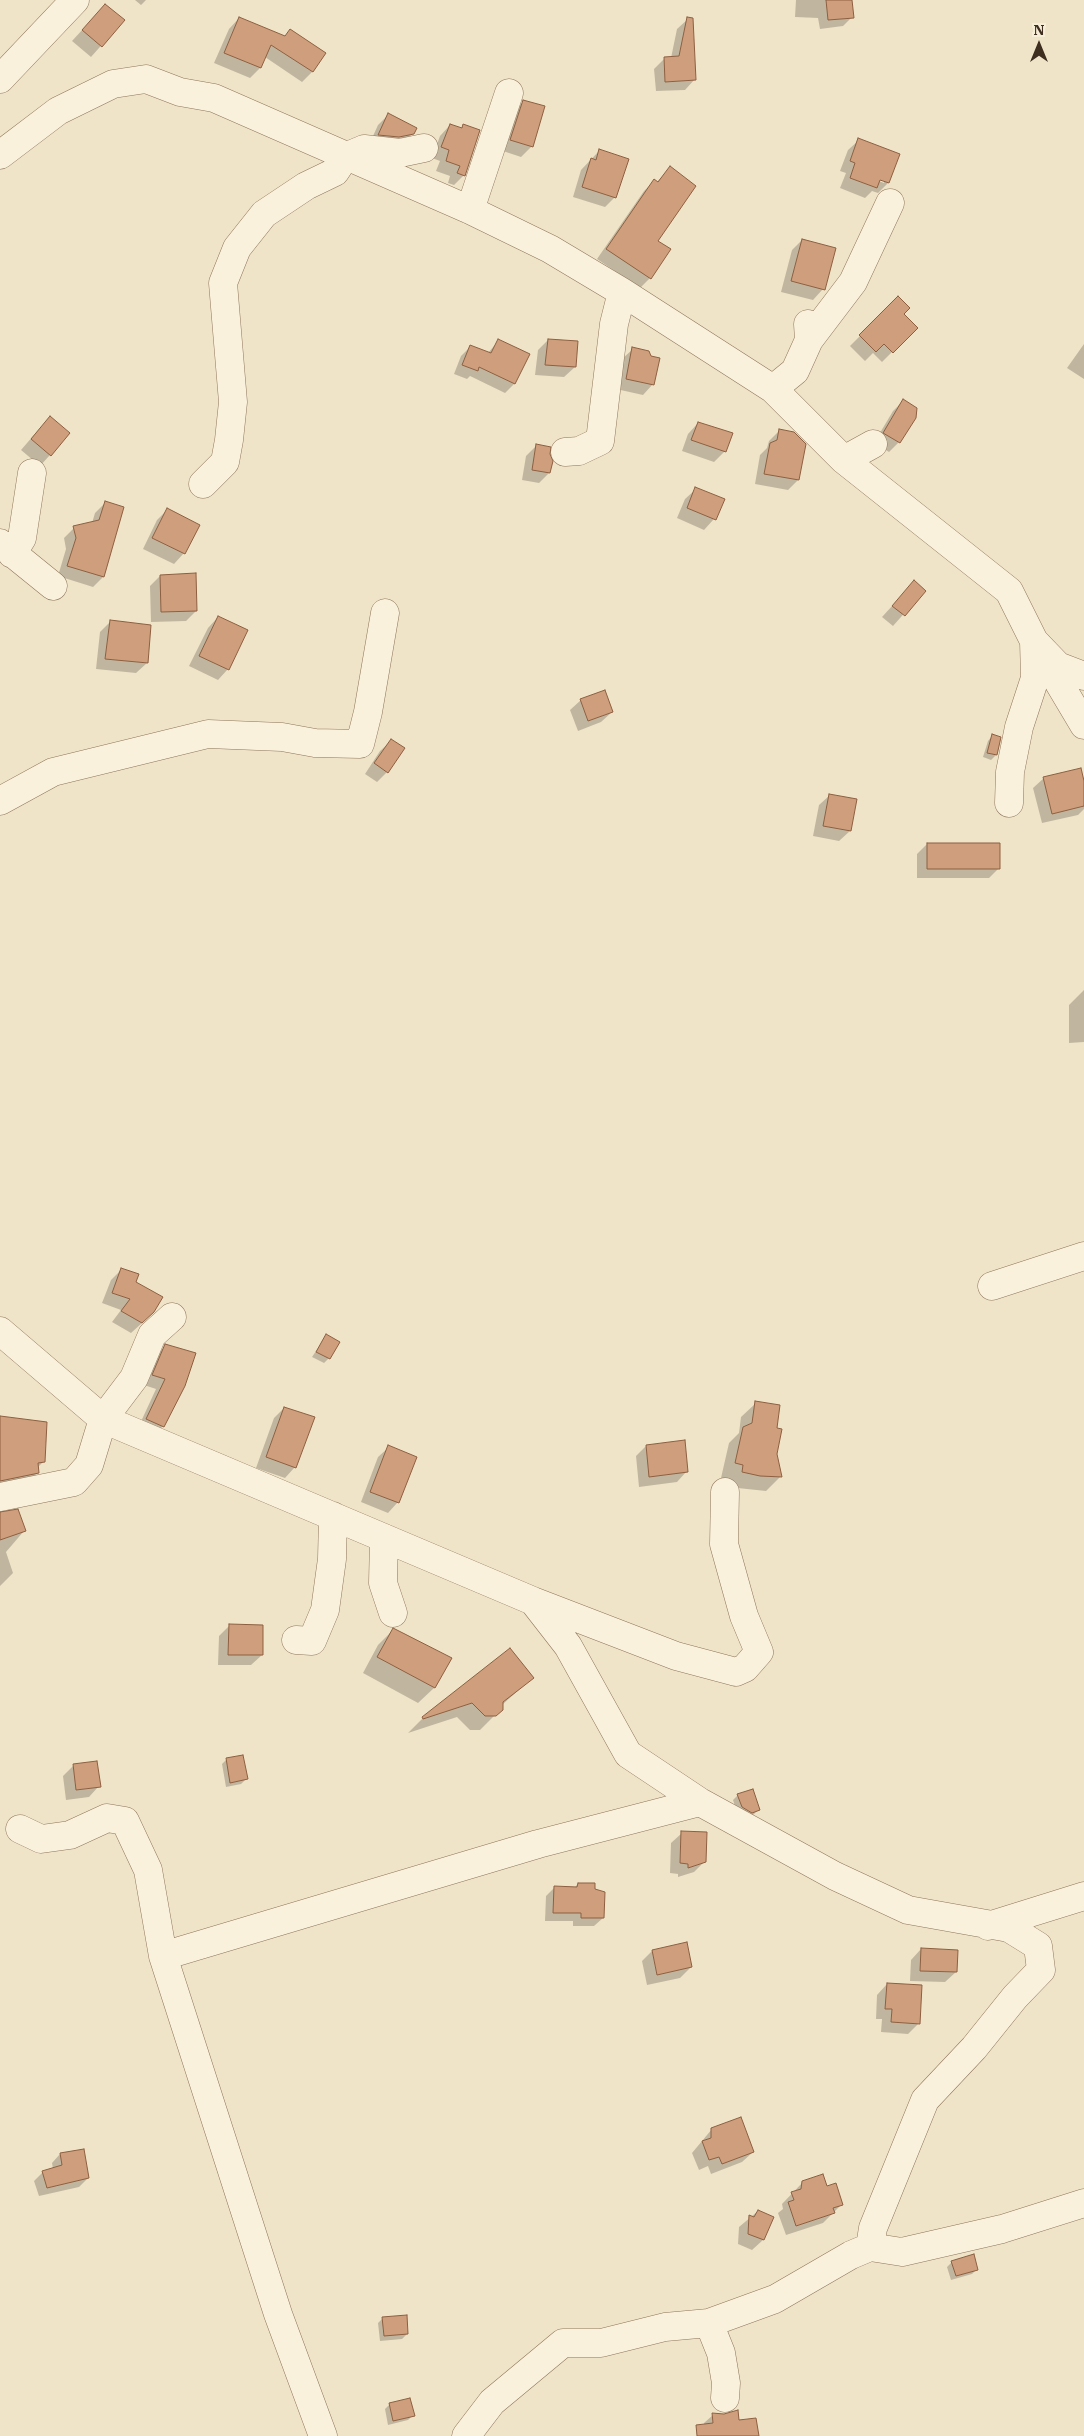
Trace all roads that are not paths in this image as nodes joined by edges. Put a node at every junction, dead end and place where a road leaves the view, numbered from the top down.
1 (75, 0) edge
2 (0, 79) edge
3 (510, 93) dead end
4 (424, 148) dead end
5 (0, 155) edge
6 (345, 157) junction
7 (890, 203) dead end
8 (470, 210) junction
9 (622, 292) junction
10 (773, 389) junction
11 (872, 444) dead end
12 (565, 452) dead end
13 (844, 460) junction
14 (32, 473) dead end
15 (203, 484) dead end
16 (6, 548) edge
17 (53, 586) dead end
18 (385, 614) dead end
19 (1034, 641) junction
20 (1058, 666) junction
21 (1084, 676) edge
22 (1084, 724) edge
23 (0, 801) edge
24 (1010, 802) dead end
25 (1084, 1256) edge
26 (992, 1286) dead end
27 (172, 1318) dead end
28 (0, 1330) edge
29 (103, 1419) junction
30 (725, 1492) dead end
31 (0, 1497) edge
32 (333, 1516) junction
33 (384, 1538) junction
34 (533, 1601) junction
35 (393, 1613) dead end
36 (296, 1640) dead end
37 (700, 1802) junction
38 (20, 1829) dead end
39 (1084, 1896) edge
40 (988, 1926) junction
41 (163, 1956) junction
42 (1084, 2203) edge
43 (870, 2247) junction
44 (708, 2323) junction
45 (725, 2398) dead end
46 (323, 2436) edge
47 (466, 2436) edge

1 - 2 street
3 - 8 street
4 - 6 street
5 - 6 street
6 - 8 street
6 - 15 street
7 - 10 street
8 - 9 street
9 - 10 street
9 - 12 street
10 - 13 street
11 - 13 street
13 - 19 street
14 - 16 street
16 - 17 street
18 - 23 street
19 - 20 street
19 - 24 street
20 - 21 street
20 - 22 street
25 - 26 street
27 - 29 street
28 - 29 street
29 - 31 street
29 - 32 street
30 - 34 street
32 - 33 street
32 - 36 street
33 - 34 street
33 - 35 street
34 - 37 street
37 - 40 street
37 - 41 street
38 - 41 street
39 - 40 street
40 - 43 street
41 - 46 street
42 - 43 street
43 - 44 street
44 - 45 street
44 - 47 street

